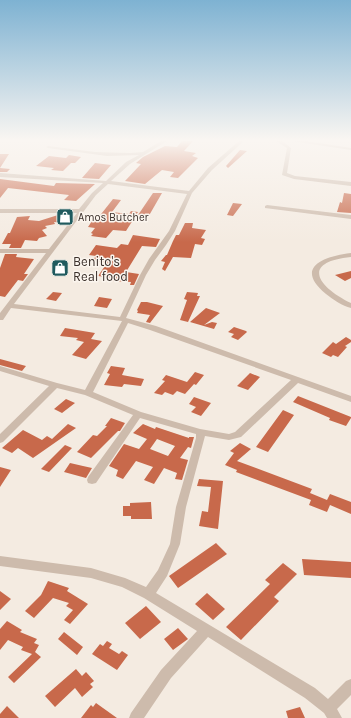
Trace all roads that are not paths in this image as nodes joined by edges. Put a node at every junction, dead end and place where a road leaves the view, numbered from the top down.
1 (0, 175) edge
2 (114, 175) edge
3 (205, 175) edge
4 (286, 175) edge
5 (105, 182) junction
6 (351, 184) edge
7 (190, 193) junction
8 (267, 207) dead end
9 (0, 210) edge
10 (80, 211) junction
11 (351, 217) edge
12 (0, 251) edge
13 (51, 251) junction
14 (351, 255) edge
15 (10, 306) junction
16 (351, 306) edge
17 (0, 318) edge
18 (124, 320) junction
19 (0, 368) edge
20 (296, 380) junction
21 (55, 385) junction
22 (88, 393) junction
23 (351, 398) edge
24 (138, 414) junction
25 (200, 432) junction
26 (0, 440) edge
27 (92, 480) dead end
28 (0, 561) edge
29 (148, 594) junction
30 (206, 630) junction
31 (351, 686) edge
32 (332, 713) edge
33 (136, 718) edge

1 - 5 street
2 - 5 street
3 - 7 street
4 - 6 street
5 - 7 street
5 - 10 street
7 - 18 street
8 - 11 street
9 - 10 street
10 - 13 street
12 - 13 street
13 - 15 street
14 - 16 street
15 - 17 street
15 - 18 street
18 - 20 street
18 - 22 street
19 - 21 street
20 - 23 street
20 - 25 street
21 - 22 street
21 - 26 street
22 - 24 street
24 - 25 street
24 - 27 street
25 - 29 street
28 - 29 street
29 - 30 street
30 - 32 street
30 - 33 street
31 - 32 street

